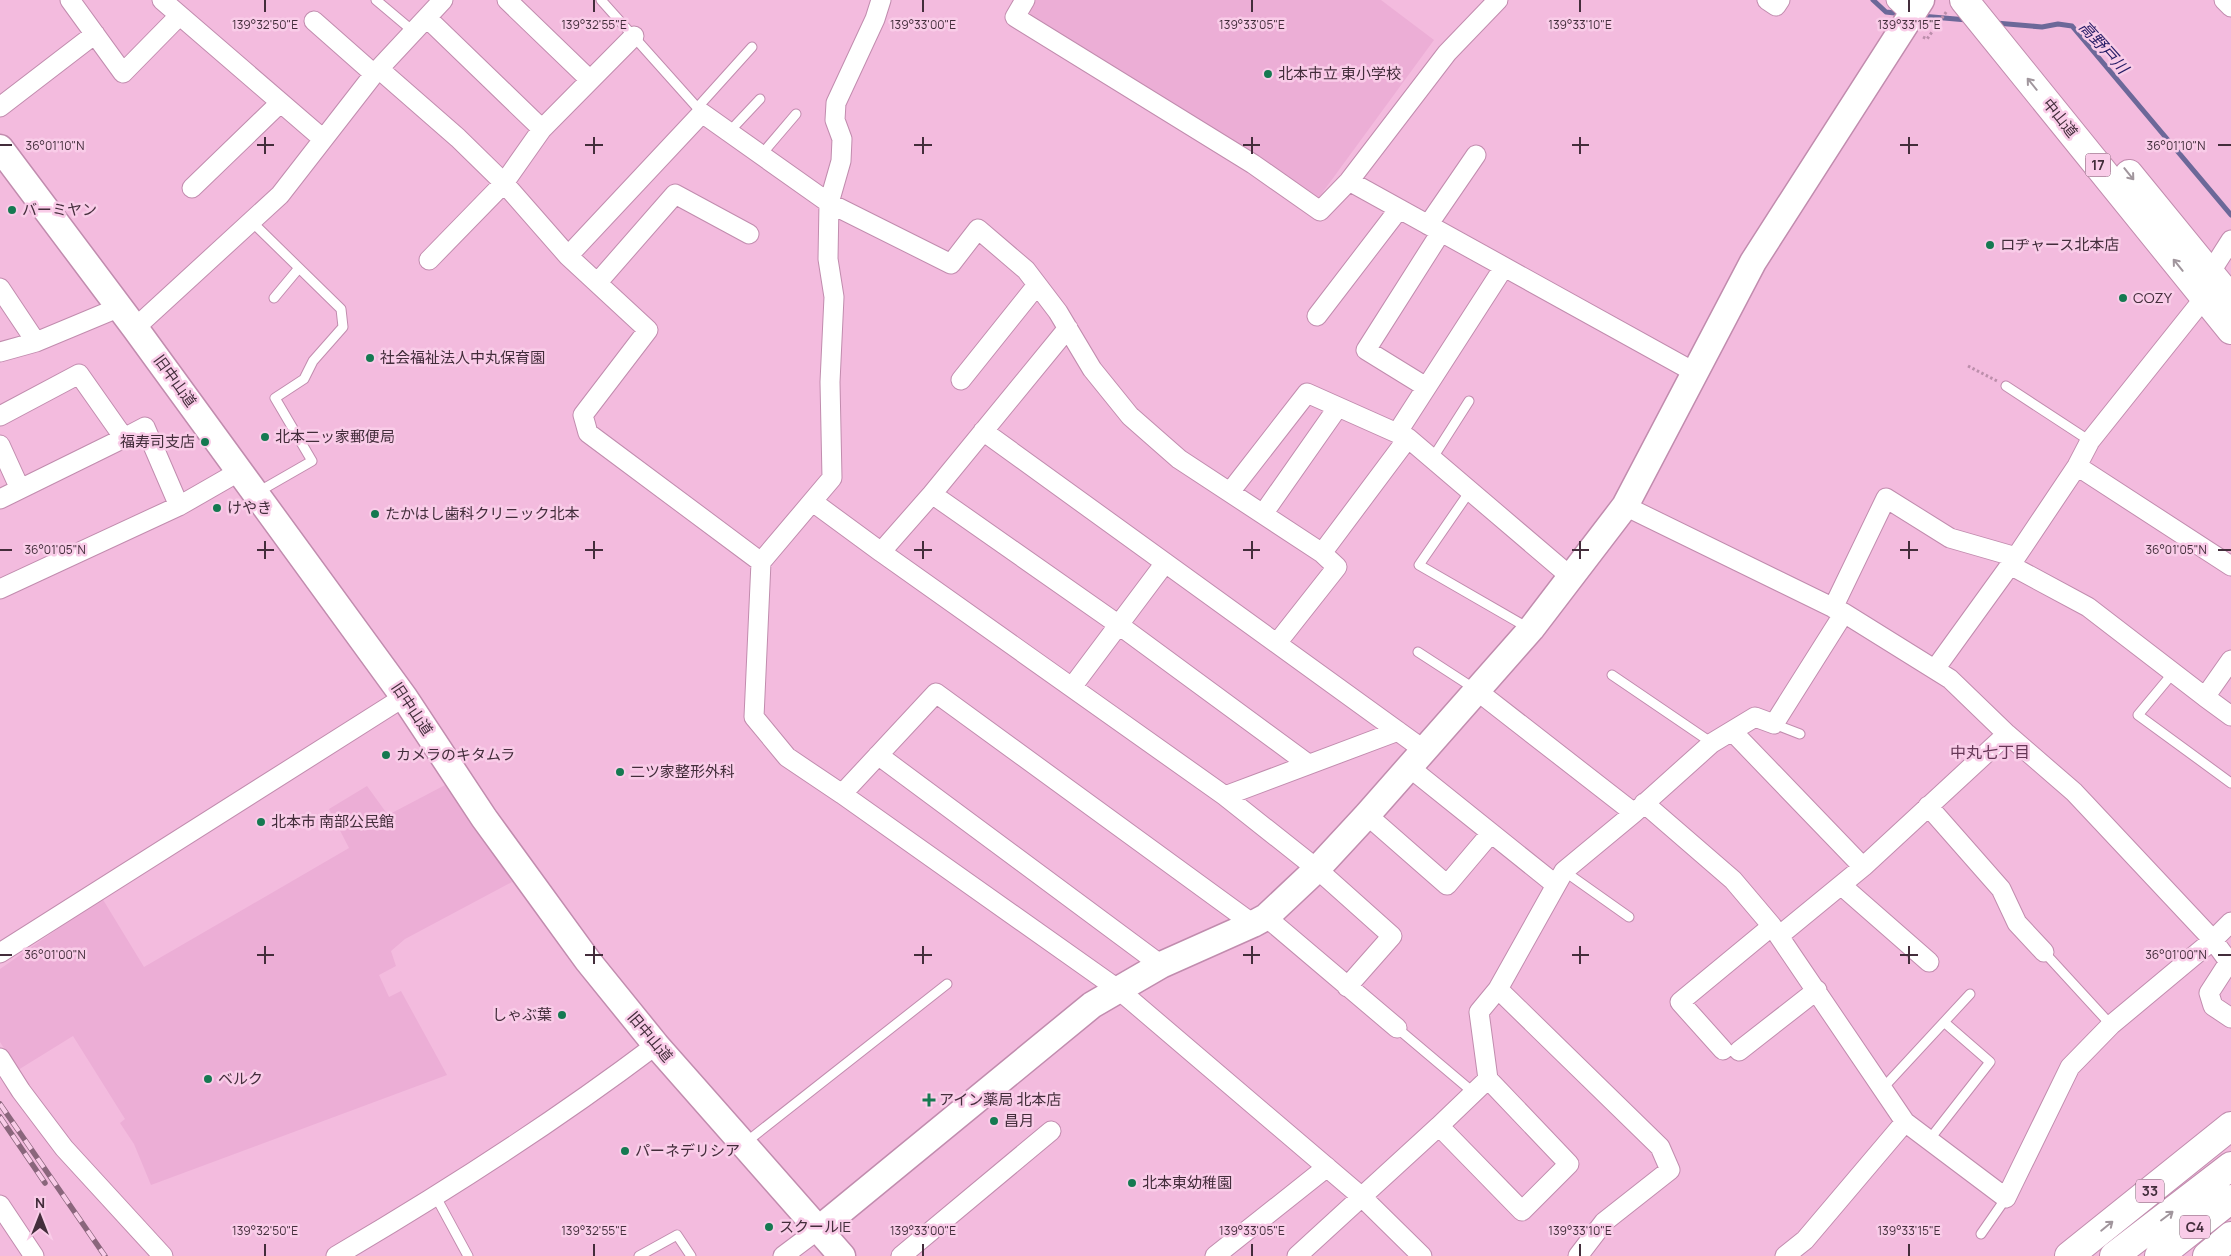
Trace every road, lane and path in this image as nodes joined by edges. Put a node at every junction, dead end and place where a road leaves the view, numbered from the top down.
1 (70, 0) edge
2 (162, 0) edge
3 (376, 0) edge
4 (443, 0) edge
5 (507, 0) edge
6 (602, 0) edge
7 (881, 0) edge
8 (1025, 0) edge
9 (1498, 0) edge
10 (1767, 0) edge
11 (1780, 0) edge
12 (1964, 0) edge
13 (1988, 0) edge
14 (2224, 0) edge
15 (1909, 5) edge
16 (2231, 8) edge
17 (179, 16) junction
18 (314, 21) dead end
19 (421, 25) junction
20 (95, 34) junction
21 (634, 36) junction
22 (752, 47) dead end
23 (376, 72) junction
24 (590, 80) junction
25 (760, 99) dead end
26 (280, 103) junction
27 (0, 107) edge
28 (700, 111) junction
29 (796, 114) dead end
30 (542, 130) junction
31 (729, 132) junction
32 (323, 139) junction
33 (0, 148) edge
34 (761, 155) junction
35 (1476, 155) dead end
36 (1349, 181) junction
37 (504, 183) junction
38 (192, 188) dead end
39 (829, 203) junction
40 (1399, 209) junction
41 (251, 221) junction
42 (1435, 228) junction
43 (749, 234) dead end
44 (2231, 240) edge
45 (568, 256) junction
46 (429, 260) dead end
47 (1504, 267) junction
48 (299, 268) junction
49 (598, 282) junction
50 (1038, 285) junction
51 (2215, 290) edge
52 (274, 298) dead end
53 (4, 299) edge
54 (120, 307) junction
55 (1317, 316) dead end
56 (135, 328) junction
57 (1068, 328) junction
58 (2231, 330) edge
59 (36, 342) junction
60 (0, 352) edge
61 (1968, 366) dead end
62 (1694, 372) junction
63 (961, 380) dead end
64 (2006, 386) joint
65 (1426, 387) junction
66 (1469, 401) dead end
67 (1338, 407) junction
68 (0, 416) edge
69 (983, 431) junction
70 (1402, 436) junction
71 (124, 438) junction
72 (2090, 441) junction
73 (0, 445) edge
74 (1432, 459) junction
75 (2077, 466) junction
76 (240, 471) junction
77 (20, 489) junction
78 (1470, 491) junction
79 (1230, 492) junction
80 (256, 493) junction
81 (932, 494) junction
82 (0, 499) edge
83 (813, 502) junction
84 (179, 506) junction
85 (1625, 506) junction
86 (1263, 514) junction
87 (881, 552) junction
88 (1322, 554) junction
89 (2013, 561) junction
90 (761, 562) junction
91 (1165, 563) junction
92 (2231, 566) edge
93 (1570, 577) junction
94 (0, 589) edge
95 (1838, 611) junction
96 (1119, 624) junction
97 (1531, 629) junction
98 (1277, 644) junction
99 (1418, 652) dead end
100 (2231, 660) edge
101 (1935, 668) junction
102 (2173, 673) junction
103 (1612, 675) dead end
104 (1072, 687) junction
105 (1476, 690) junction
106 (404, 696) junction
107 (2206, 697) junction
108 (2231, 716) edge
109 (1774, 724) junction
110 (1398, 731) junction
111 (1732, 731) junction
112 (1800, 734) dead end
113 (2007, 734) junction
114 (1712, 743) junction
115 (878, 755) junction
116 (1416, 758) junction
117 (1308, 764) junction
118 (2231, 783) edge
119 (842, 794) junction
120 (1225, 796) junction
121 (1928, 806) junction
122 (1639, 808) junction
123 (1368, 815) junction
124 (1491, 833) junction
125 (1863, 867) junction
126 (1317, 869) junction
127 (1560, 878) junction
128 (1841, 885) junction
129 (1628, 917) dead end
130 (1259, 920) junction
131 (2231, 922) edge
132 (1776, 931) junction
133 (2212, 940) junction
134 (2044, 952) joint
135 (0, 953) edge
136 (1929, 962) dead end
137 (1160, 966) junction
138 (947, 984) dead end
139 (1347, 987) junction
140 (1498, 989) junction
141 (1119, 990) junction
142 (1817, 990) junction
143 (1970, 994) dead end
144 (2231, 1018) edge
145 (1944, 1022) junction
146 (2110, 1025) junction
147 (1397, 1028) joint
148 (656, 1045) junction
149 (0, 1058) edge
150 (1488, 1079) junction
151 (1883, 1088) junction
152 (1475, 1093) junction
153 (1905, 1122) junction
154 (1439, 1126) junction
155 (2231, 1126) edge
156 (1051, 1131) dead end
157 (1929, 1140) junction
158 (743, 1144) junction
159 (1327, 1166) junction
160 (2231, 1166) edge
161 (436, 1197) junction
162 (1363, 1198) junction
163 (2006, 1198) junction
164 (2231, 1199) edge
165 (0, 1206) edge
166 (819, 1230) junction
167 (1981, 1234) dead end
168 (2231, 1236) edge
169 (2077, 1253) edge
170 (1222, 1254) edge
171 (1419, 1255) edge
172 (34, 1256) edge
173 (163, 1256) edge
174 (336, 1256) edge
175 (468, 1256) edge
176 (639, 1256) edge
177 (691, 1256) edge
178 (783, 1256) edge
179 (842, 1256) edge
180 (901, 1256) edge
181 (1297, 1256) edge
182 (1578, 1256) edge
183 (1785, 1256) edge
184 (2114, 1256) edge
185 (2159, 1256) edge
186 (2207, 1256) edge

1 - 20 street
2 - 17 street
3 - 19 lane
4 - 19 street
5 - 24 street
6 - 21 lane
7 - 39 street
8 - 36 street
9 - 36 street
10 - 11 street
51 -> 12 main road, 中山道 / 17
13 -> 51 main road, 中山道 / 17
14 - 16 street
15 - 62 street
17 - 20 street
17 - 26 street
18 - 23 street
19 - 23 street
19 - 30 street
20 - 27 street
21 - 24 street
21 - 28 lane
22 - 28 lane
23 - 32 street
23 - 37 street
24 - 30 street
25 - 31 lane
26 - 32 street
26 - 38 street
28 - 31 street
28 - 45 street
29 - 34 lane
30 - 37 street
31 - 34 street
32 - 41 street
33 - 54 street, 旧中山道
34 - 39 street
35 - 42 street
36 - 40 street
37 - 45 street
37 - 46 street
39 - 50 street
39 - 83 street
40 - 42 street
40 - 55 street
41 - 48 lane
41 - 56 street
42 - 47 street
42 - 65 street
43 - 49 street
44 - 51 street
45 - 49 street
47 - 62 street
47 - 65 street
48 - 52 lane
48 - 80 lane
49 - 90 street
50 - 57 street
50 - 63 street
51 - 58 main road, 中山道 / 17
51 - 72 street
53 - 59 street
54 - 56 street, 旧中山道
54 - 59 street
56 - 76 street, 旧中山道
57 - 69 street
57 - 79 street
59 - 60 street
61 - 64 path
62 - 85 street
64 - 72 lane
65 - 70 street
66 - 74 lane
67 - 70 street
67 - 79 street
67 - 86 street
68 - 71 street
69 - 81 street
69 - 91 street
70 - 74 street
70 - 88 street
71 - 77 street
71 - 84 street
72 - 75 street
73 - 77 street
74 - 78 street
75 - 89 street
75 - 92 street
76 - 80 street, 旧中山道
76 - 84 street
77 - 82 street
78 - 93 street
78 - 97 lane
79 - 86 street
80 - 106 street, 旧中山道
81 - 87 street
81 - 96 street
83 - 87 street
83 - 90 street
84 - 94 street
85 - 93 street
85 - 95 street
86 - 88 street
87 - 104 street
88 - 98 street
89 - 95 street
89 - 101 street
89 - 102 street
90 - 119 street
91 - 96 street
91 - 98 street
93 - 97 street
95 - 101 street
95 - 109 street
96 - 104 street
96 - 117 street
97 - 105 street
98 - 110 street
99 - 105 lane
100 - 107 street
101 - 113 street
102 - 107 street
102 - 118 lane
103 - 114 lane
104 - 120 street
105 - 116 street
105 - 122 street
106 - 135 street
106 - 148 street, 旧中山道
107 - 108 street
109 - 111 street
109 - 112 lane
110 - 116 street
110 - 117 street
111 - 114 street
111 - 125 street
113 - 121 street
113 - 133 street
114 - 122 street
115 - 119 street
115 - 130 street
115 - 137 street
116 - 123 street
116 - 124 street
117 - 120 street
119 - 141 street
120 - 126 street
121 - 125 street
121 - 134 street
122 - 127 street
122 - 132 street
123 - 124 street
123 - 126 street
124 - 127 street
125 - 128 street
126 - 130 street
126 - 139 street
127 - 129 lane
127 - 140 street
128 - 132 street
128 - 136 street
130 - 137 street
130 - 139 street
131 - 133 street
132 - 142 street
132 - 142 street
133 - 144 street
133 - 146 street
134 - 146 lane
137 - 141 street
138 - 158 lane
139 - 147 street
140 - 150 street
140 - 182 street
141 - 159 street
141 - 166 street
142 - 151 street
143 - 145 lane
145 - 151 lane
145 - 157 lane
146 - 163 street
147 - 152 lane
148 - 158 street, 旧中山道
148 - 161 street
149 - 173 street
150 - 152 street
150 - 154 street
151 - 153 street
152 - 154 street
153 - 157 street
153 - 183 street
154 - 162 street
169 -> 155 main road, 33
156 - 180 street
157 - 163 street
158 - 166 street, 旧中山道
159 - 162 street
159 - 170 street
184 -> 160 main road, C4
161 - 174 street
161 - 175 lane
162 - 171 street
162 - 181 street
163 - 167 lane
164 - 185 main road, C4
165 - 172 street
166 - 178 street
166 - 179 street, 旧中山道
168 - 186 main road
176 - 177 lane

